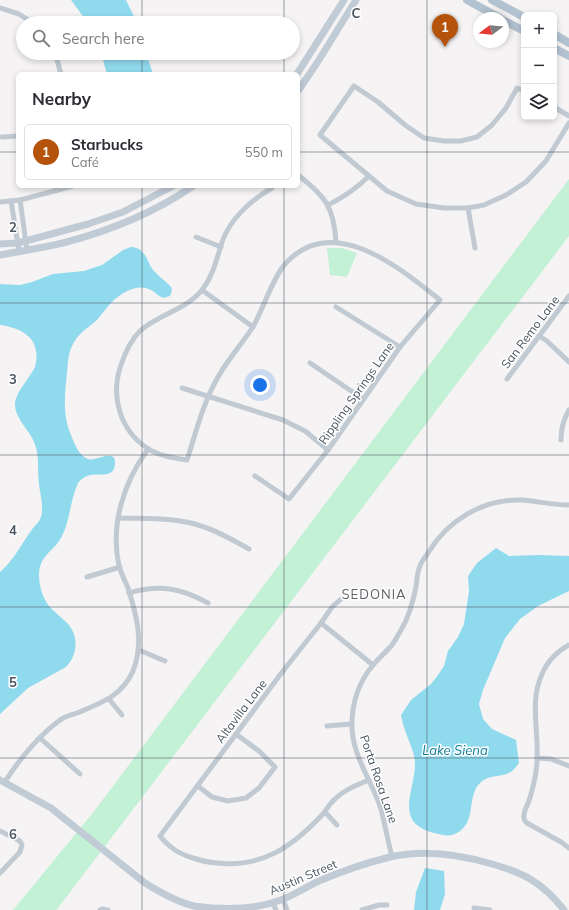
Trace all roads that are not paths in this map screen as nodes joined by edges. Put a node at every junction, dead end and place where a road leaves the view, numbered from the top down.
1 (344, 0) edge
2 (356, 0) edge
3 (468, 0) edge
4 (492, 0) edge
5 (0, 8) edge
6 (489, 12) edge
7 (521, 15) edge
8 (22, 16) edge
9 (331, 22) junction
10 (509, 23) edge
11 (339, 27) junction
12 (521, 29) edge
13 (557, 36) edge
14 (569, 42) edge
15 (557, 50) edge
16 (569, 56) edge
17 (57, 60) edge
18 (60, 72) edge
19 (297, 72) edge
20 (300, 88) edge
21 (521, 89) edge
22 (557, 109) edge
23 (569, 116) edge
24 (569, 123) edge
25 (16, 136) edge
26 (2, 137) dead end
27 (369, 176) junction
28 (300, 177) edge
29 (65, 188) edge
30 (169, 188) edge
31 (190, 188) edge
32 (272, 188) dead end
33 (20, 200) junction
34 (11, 201) junction
35 (0, 202) edge
36 (328, 205) junction
37 (468, 208) junction
38 (196, 237) dead end
39 (26, 241) junction
40 (336, 242) junction
41 (18, 243) junction
42 (0, 244) edge
43 (221, 246) junction
44 (475, 248) dead end
45 (27, 250) junction
46 (19, 251) junction
47 (0, 255) edge
48 (202, 290) junction
49 (569, 296) edge
50 (336, 306) dead end
51 (253, 327) junction
52 (539, 336) junction
53 (400, 347) junction
54 (569, 362) edge
55 (310, 363) dead end
56 (507, 379) dead end
57 (182, 388) dead end
58 (208, 397) junction
59 (363, 399) junction
60 (569, 410) edge
61 (561, 440) dead end
62 (148, 449) junction
63 (328, 450) junction
64 (255, 476) dead end
65 (569, 505) edge
66 (118, 518) junction
67 (249, 549) dead end
68 (120, 567) junction
69 (86, 577) dead end
70 (129, 593) junction
71 (341, 599) dead end
72 (208, 603) dead end
73 (321, 623) junction
74 (569, 645) edge
75 (139, 650) junction
76 (165, 661) dead end
77 (373, 665) junction
78 (109, 699) junction
79 (122, 715) dead end
80 (352, 724) junction
81 (327, 726) dead end
82 (236, 734) junction
83 (40, 738) junction
84 (538, 758) junction
85 (569, 766) edge
86 (80, 774) dead end
87 (370, 780) junction
88 (2, 782) edge
89 (198, 786) junction
90 (324, 812) junction
91 (337, 825) dead end
92 (0, 831) edge
93 (569, 848) edge
94 (392, 857) junction
95 (0, 873) edge
96 (283, 899) junction
97 (387, 905) dead end
98 (274, 906) edge
99 (195, 908) edge
100 (474, 908) dead end
101 (100, 910) edge
102 (108, 910) edge
103 (287, 910) edge
104 (362, 910) edge
105 (490, 910) edge
106 (564, 910) edge

1 - 9 street
2 - 11 street
3 - 6 main road
4 - 7 main road
5 - 8 street
9 - 11 street
9 - 19 street
10 - 12 main road
11 - 20 street
13 - 14 main road
15 - 16 main road
17 - 18 street
21 - 27 street
22 - 23 street
24 - 37 street
25 - 26 street
27 - 36 street
27 - 37 street
28 - 36 street
29 - 33 street
30 - 39 street
31 - 45 street
32 - 43 street
33 - 34 street
33 - 39 street
34 - 35 street
34 - 41 street
36 - 40 street
37 - 44 street
38 - 43 street
39 - 41 street
39 - 45 street
40 - 51 street
40 - 53 street, Rippling Springs Lane
41 - 42 street
41 - 46 street
43 - 48 street
45 - 46 street
46 - 47 street
48 - 51 street
48 - 62 street
49 - 52 street, San Remo Lane
50 - 53 street
51 - 58 street
52 - 54 street
52 - 56 street, San Remo Lane
53 - 59 street, Rippling Springs Lane
55 - 59 street
57 - 58 street
58 - 62 street
58 - 63 street
59 - 63 street, Rippling Springs Lane
60 - 61 street
62 - 66 street
63 - 64 street, Rippling Springs Lane
65 - 77 street, Porta Rosa Lane
66 - 67 street
66 - 68 street
68 - 69 street
68 - 70 street
70 - 72 street
70 - 75 street
71 - 73 street, Altavilla Lane
73 - 77 street
73 - 82 street, Altavilla Lane
74 - 84 street
75 - 76 street
75 - 78 street
77 - 80 street, Porta Rosa Lane
78 - 79 street
78 - 83 street
80 - 81 street
80 - 87 street, Porta Rosa Lane
82 - 89 street, Altavilla Lane
82 - 89 street
83 - 86 street
83 - 88 street
84 - 85 street
84 - 93 street
87 - 90 street
87 - 94 street, Porta Rosa Lane
88 - 99 street, Austin Street
89 - 90 street, Altavilla Lane
90 - 91 street
92 - 95 street
94 - 96 street, Austin Street
94 - 106 street, Austin Street
96 - 98 street, Austin Street
96 - 103 street
97 - 104 street
98 - 99 street, Austin Street
100 - 105 street
101 - 102 street

